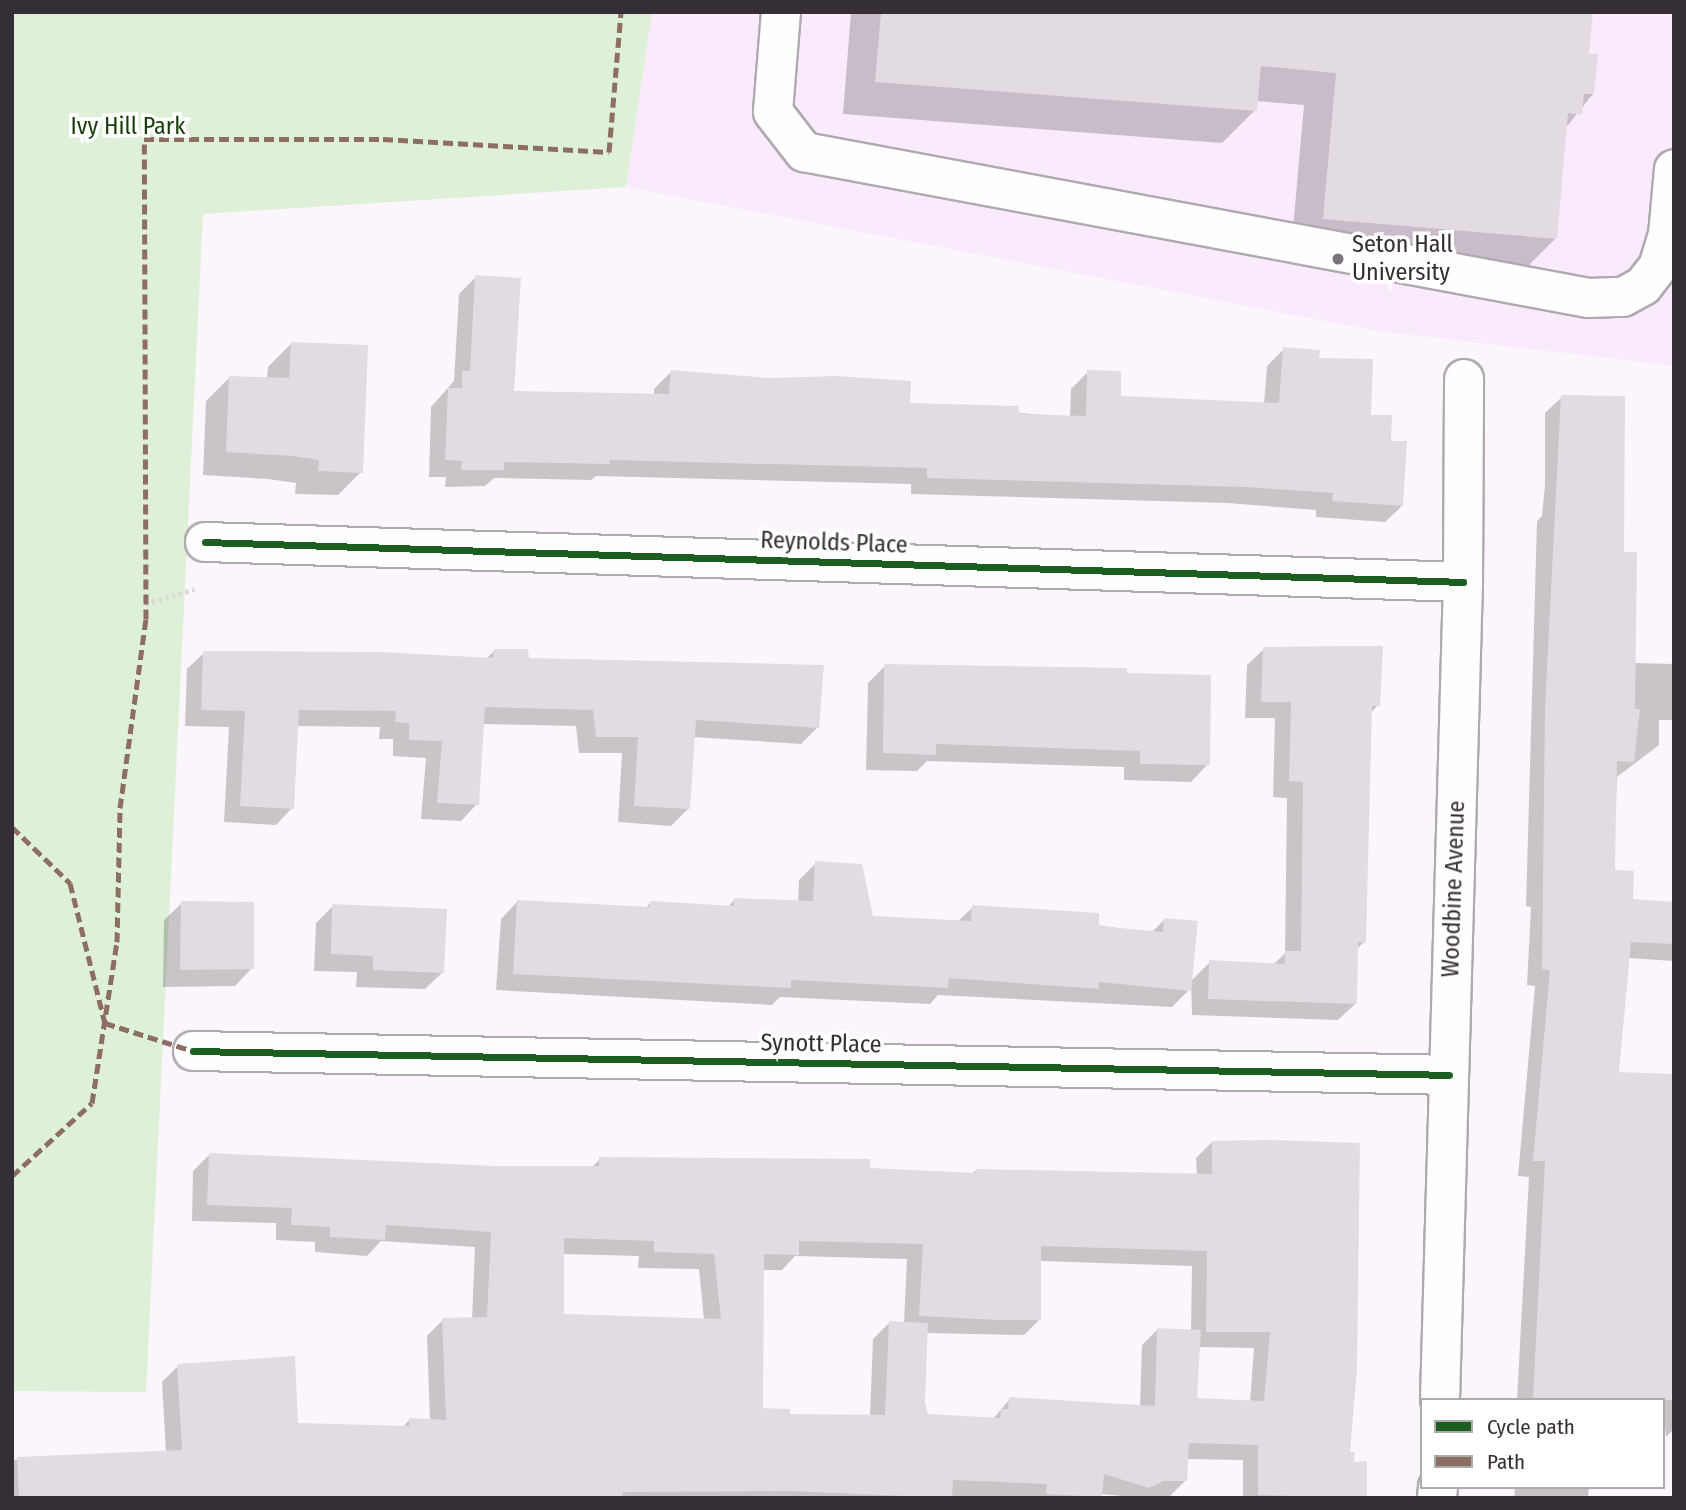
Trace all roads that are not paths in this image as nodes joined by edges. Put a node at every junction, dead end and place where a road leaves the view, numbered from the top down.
1 (781, 12) edge
2 (1674, 169) edge
3 (1464, 379) dead end
4 (205, 542) dead end
5 (1463, 582) junction
6 (193, 1051) dead end
7 (1449, 1075) junction
8 (1440, 1398) edge

1 - 2 street
3 - 5 street, Woodbine Avenue
4 - 5 street, Reynolds Place
5 - 7 street, Woodbine Avenue
6 - 7 street, Synott Place
7 - 8 street, Woodbine Avenue

